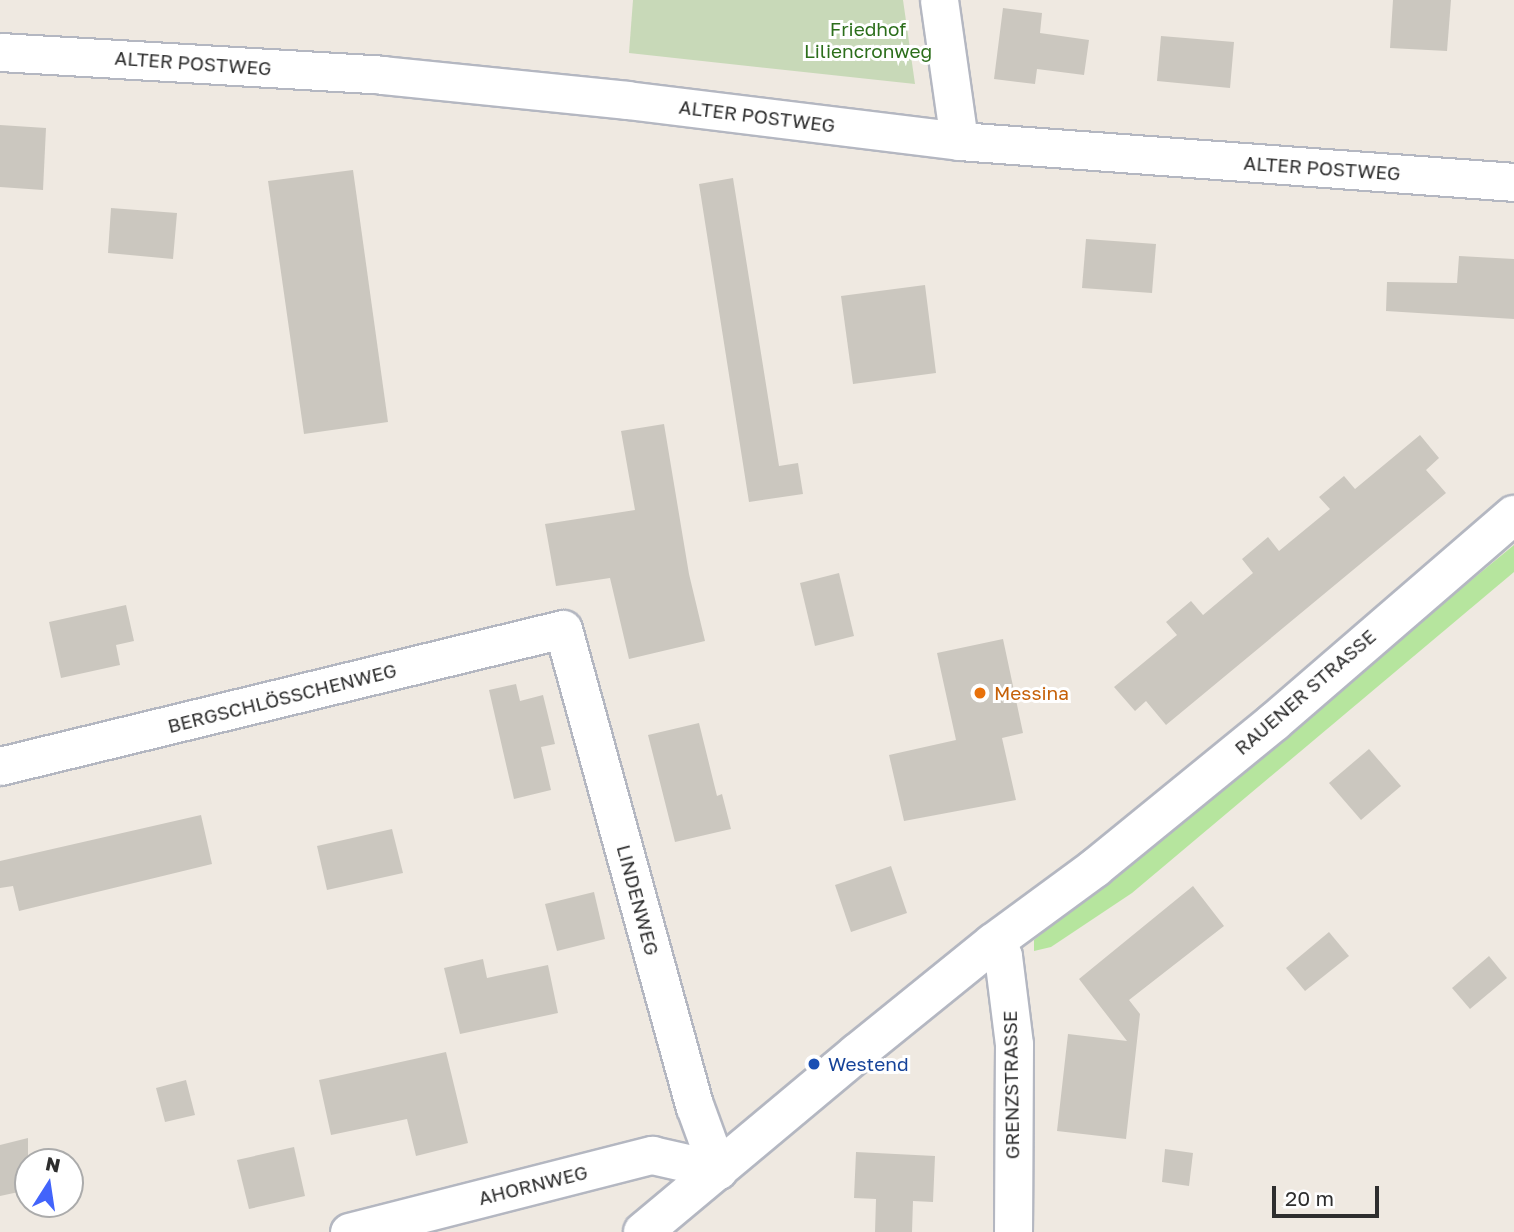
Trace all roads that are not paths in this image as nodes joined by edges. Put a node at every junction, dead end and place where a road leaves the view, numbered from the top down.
1 (939, 0) edge
2 (0, 52) edge
3 (959, 141) junction
4 (1514, 183) edge
5 (1514, 515) edge
6 (564, 629) joint
7 (0, 766) edge
8 (993, 943) junction
9 (718, 1170) junction
10 (349, 1232) edge
11 (643, 1232) edge
12 (1013, 1232) edge

1 - 3 street
2 - 3 street, ALTER POSTWEG
3 - 4 street, ALTER POSTWEG
5 - 8 main road, RAUENER STRASSE
6 - 7 street, BERGSCHLÖSSCHENWEG
6 - 9 street, LINDENWEG
8 - 9 main road
8 - 12 street, GRENZSTRASSE
9 - 10 street, AHORNWEG
9 - 11 main road

